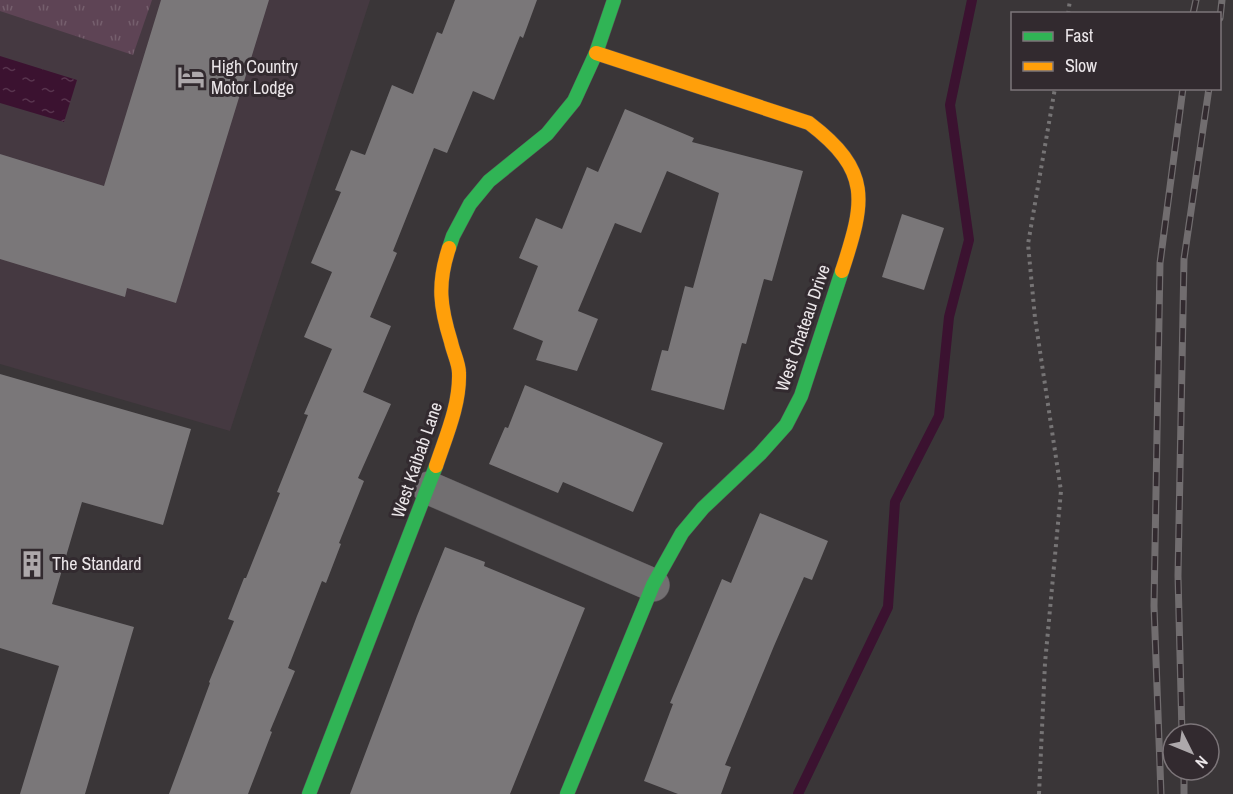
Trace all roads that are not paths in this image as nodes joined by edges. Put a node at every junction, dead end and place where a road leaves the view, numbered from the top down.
1 (614, 0) edge
2 (596, 53) junction
3 (429, 488) junction
4 (653, 585) junction
5 (309, 794) edge
6 (567, 794) edge

1 - 2 street, West Kaibab Lane
2 - 3 street, West Kaibab Lane
2 - 4 street, West Chateau Drive
3 - 4 street
3 - 5 street, West Kaibab Lane
4 - 6 street, West Chateau Drive

